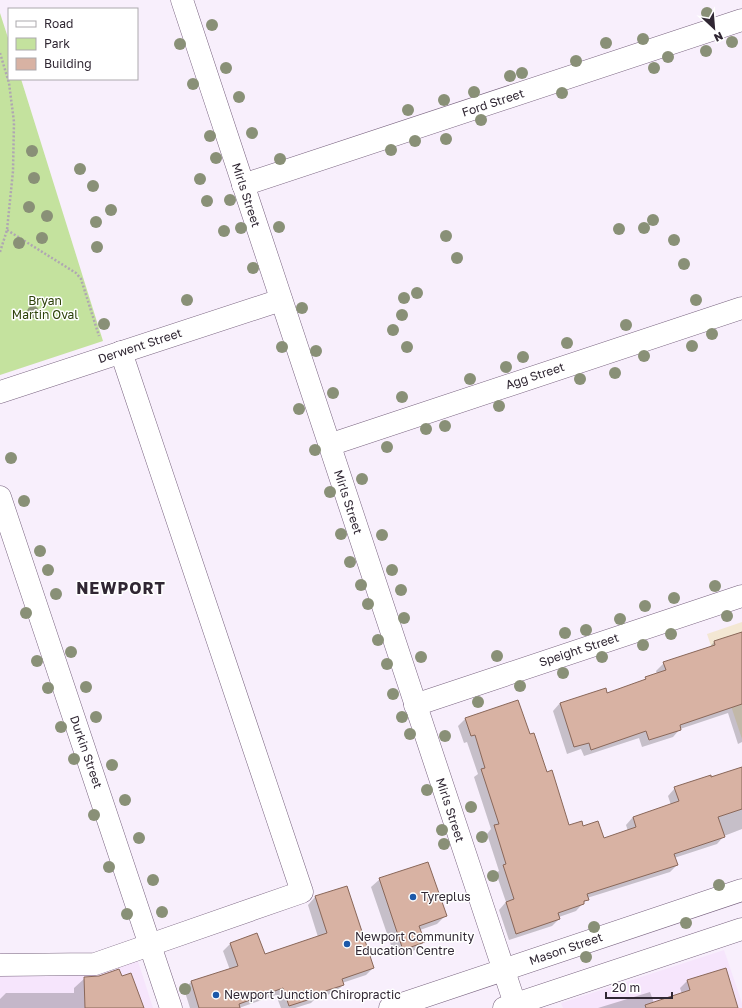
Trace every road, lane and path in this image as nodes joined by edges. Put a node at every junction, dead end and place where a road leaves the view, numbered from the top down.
1 (182, 0) edge
2 (742, 20) edge
3 (0, 53) edge
4 (8, 80) edge
5 (8, 80) edge
6 (243, 185) junction
7 (7, 230) junction
8 (0, 252) edge
9 (281, 300) junction
10 (742, 308) edge
11 (114, 355) junction
12 (0, 392) edge
13 (329, 445) junction
14 (0, 497) edge
15 (742, 596) edge
16 (415, 705) junction
17 (742, 890) edge
18 (742, 929) edge
19 (150, 946) junction
20 (0, 965) edge
21 (503, 970) junction
22 (557, 1000) edge
23 (509, 1006) edge
24 (171, 1008) edge
25 (390, 1008) edge

1 - 6 street, Mirls Street
2 - 6 street, Ford Street
3 - 4 path
5 - 7 path
6 - 9 street, Mirls Street
7 - 8 path
7 - 11 path
9 - 11 street, Derwent Street
9 - 13 street, Mirls Street
10 - 13 street, Agg Street
11 - 12 street, Derwent Street
11 - 19 street
13 - 16 street, Mirls Street
14 - 19 street, Durkin Street
15 - 16 street, Speight Street
16 - 21 street, Mirls Street
17 - 21 street, Mason Street
18 - 22 street
19 - 20 street
19 - 24 street, Durkin Street
21 - 23 street, Mirls Street
21 - 25 street, Mason Street
22 - 23 street

